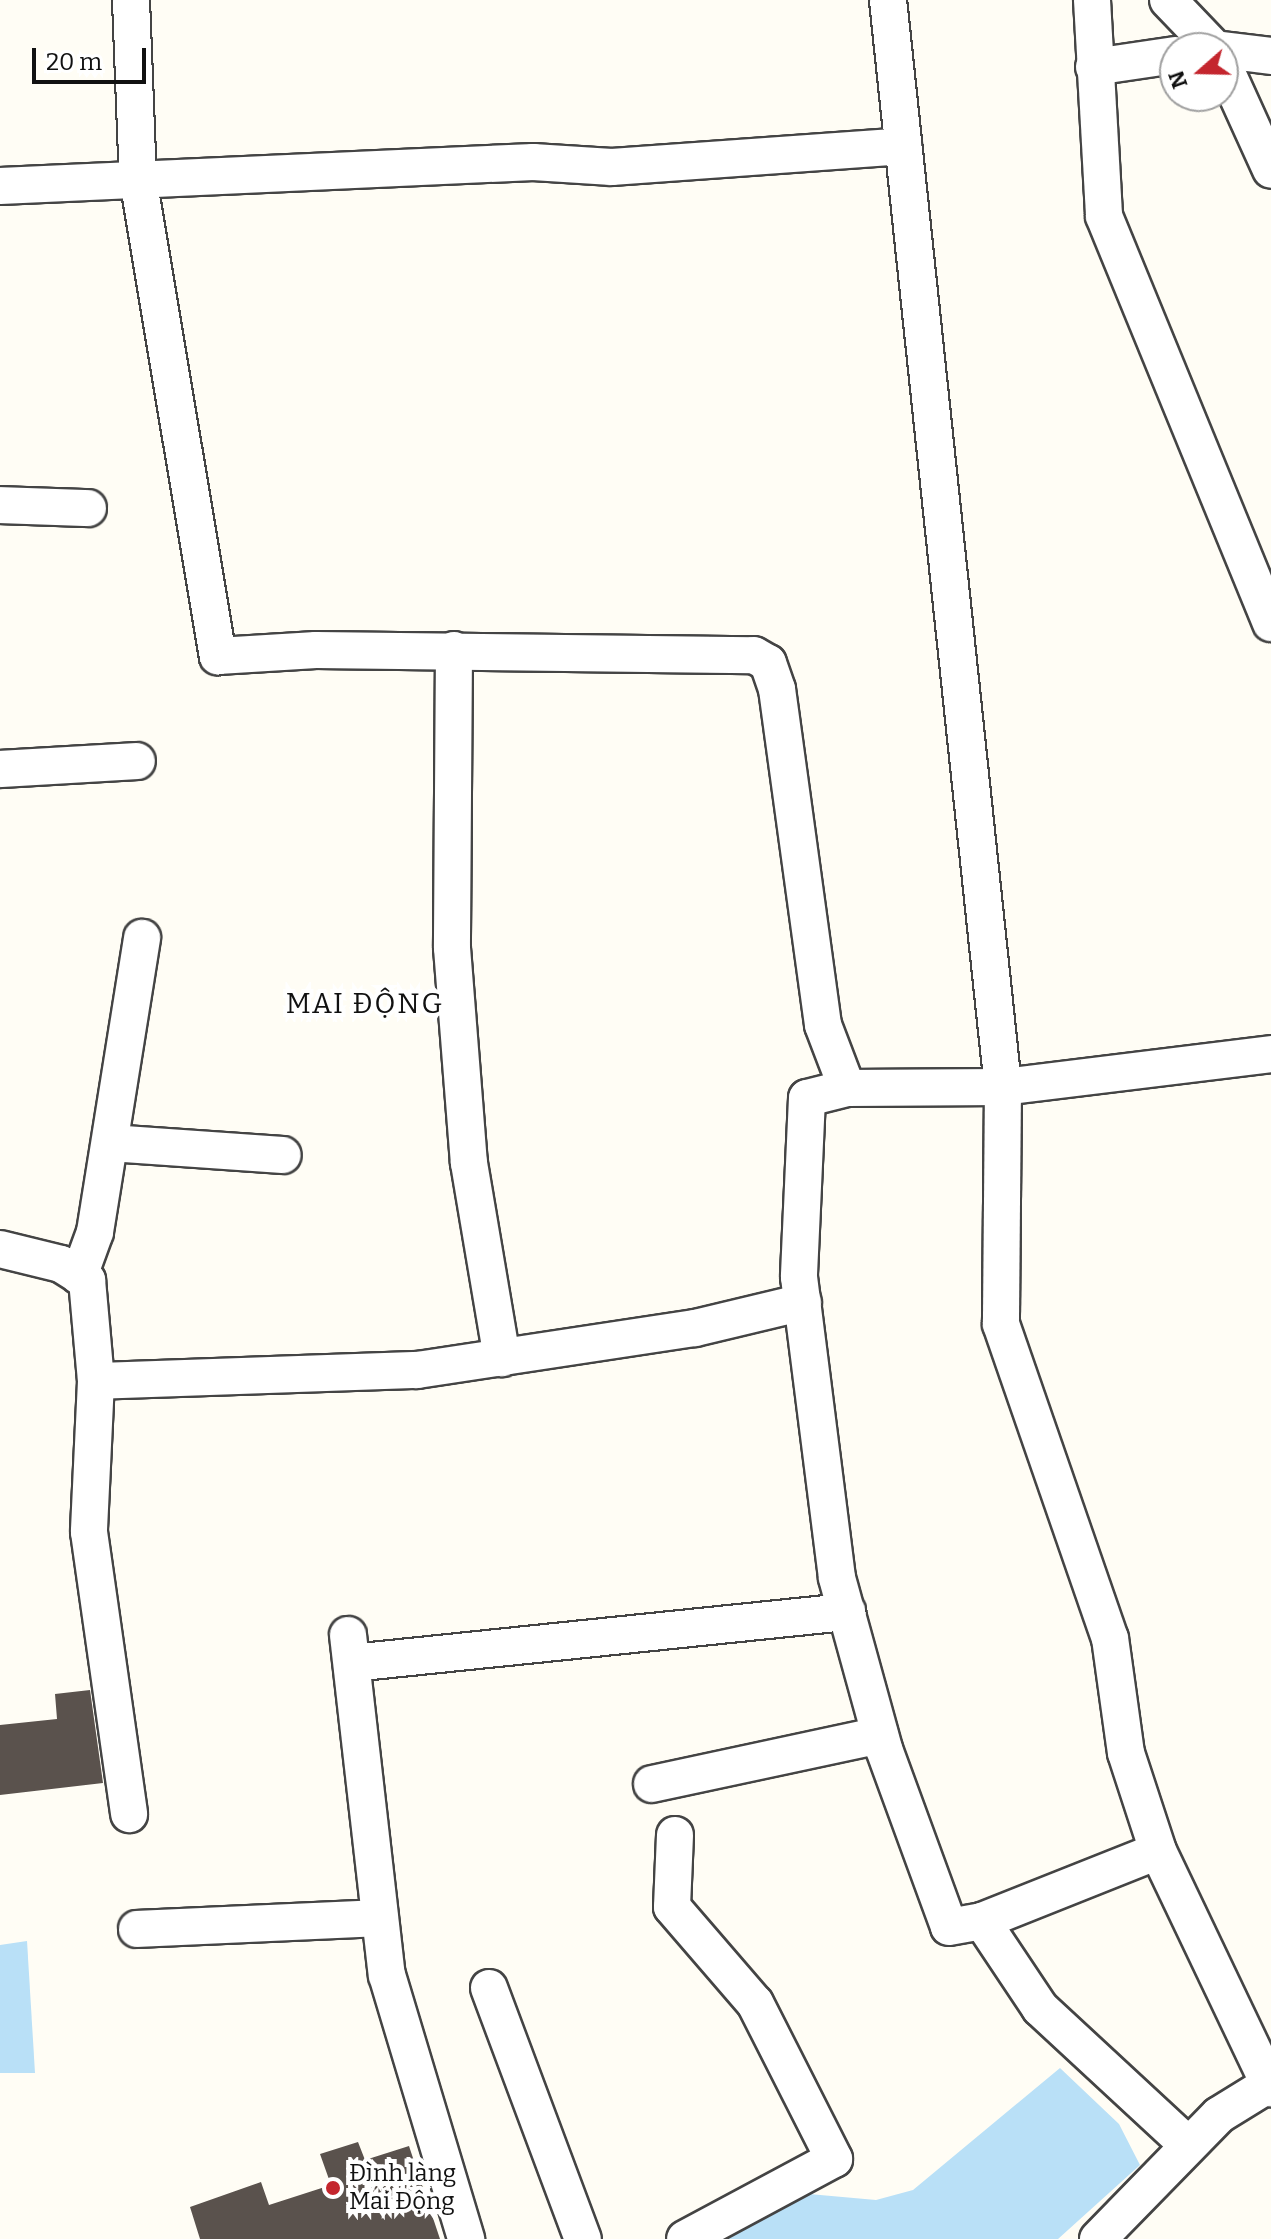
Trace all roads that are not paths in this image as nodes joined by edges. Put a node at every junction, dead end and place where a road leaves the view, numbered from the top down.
1 (131, 0) edge
2 (888, 0) edge
3 (1092, 0) edge
4 (1168, 0) edge
5 (1199, 32) edge
6 (1239, 52) edge
7 (1271, 56) edge
8 (1159, 57) edge
9 (1094, 67) junction
10 (1239, 99) edge
11 (903, 146) junction
12 (1271, 170) edge
13 (138, 179) junction
14 (0, 186) edge
15 (0, 505) edge
16 (88, 508) dead end
17 (1271, 623) edge
18 (454, 650) junction
19 (137, 761) dead end
20 (0, 769) edge
21 (142, 938) dead end
22 (1271, 1054) edge
23 (1003, 1087) junction
24 (847, 1088) junction
25 (110, 1143) junction
26 (283, 1155) dead end
27 (0, 1249) edge
28 (79, 1276) junction
29 (803, 1302) junction
30 (502, 1358) junction
31 (96, 1381) junction
32 (847, 1612) junction
33 (880, 1735) junction
34 (652, 1784) dead end
35 (129, 1814) dead end
36 (675, 1835) dead end
37 (1158, 1851) junction
38 (380, 1918) junction
39 (982, 1921) junction
40 (137, 1929) dead end
41 (489, 1988) dead end
42 (1270, 2085) edge
43 (1188, 2145) junction
44 (466, 2239) edge
45 (583, 2239) edge
46 (685, 2239) edge
47 (1098, 2239) edge

1 - 13 street
2 - 11 street
3 - 9 street
4 - 5 street
6 - 7 street
8 - 9 street
9 - 17 street
10 - 12 street
11 - 13 street
11 - 23 street
13 - 14 street
13 - 18 street
15 - 16 street
18 - 24 street
18 - 30 street
19 - 20 street
21 - 25 street
22 - 23 street
23 - 24 street
23 - 37 street
24 - 29 street
25 - 26 street
25 - 28 street
27 - 28 street
28 - 31 street
29 - 30 street
29 - 32 street
30 - 31 street
31 - 35 street
32 - 33 street
32 - 38 street
33 - 34 street
33 - 39 street
36 - 46 street
37 - 39 street
37 - 42 street
38 - 40 street
38 - 44 street
39 - 43 street
41 - 45 street
42 - 43 street
43 - 47 street

